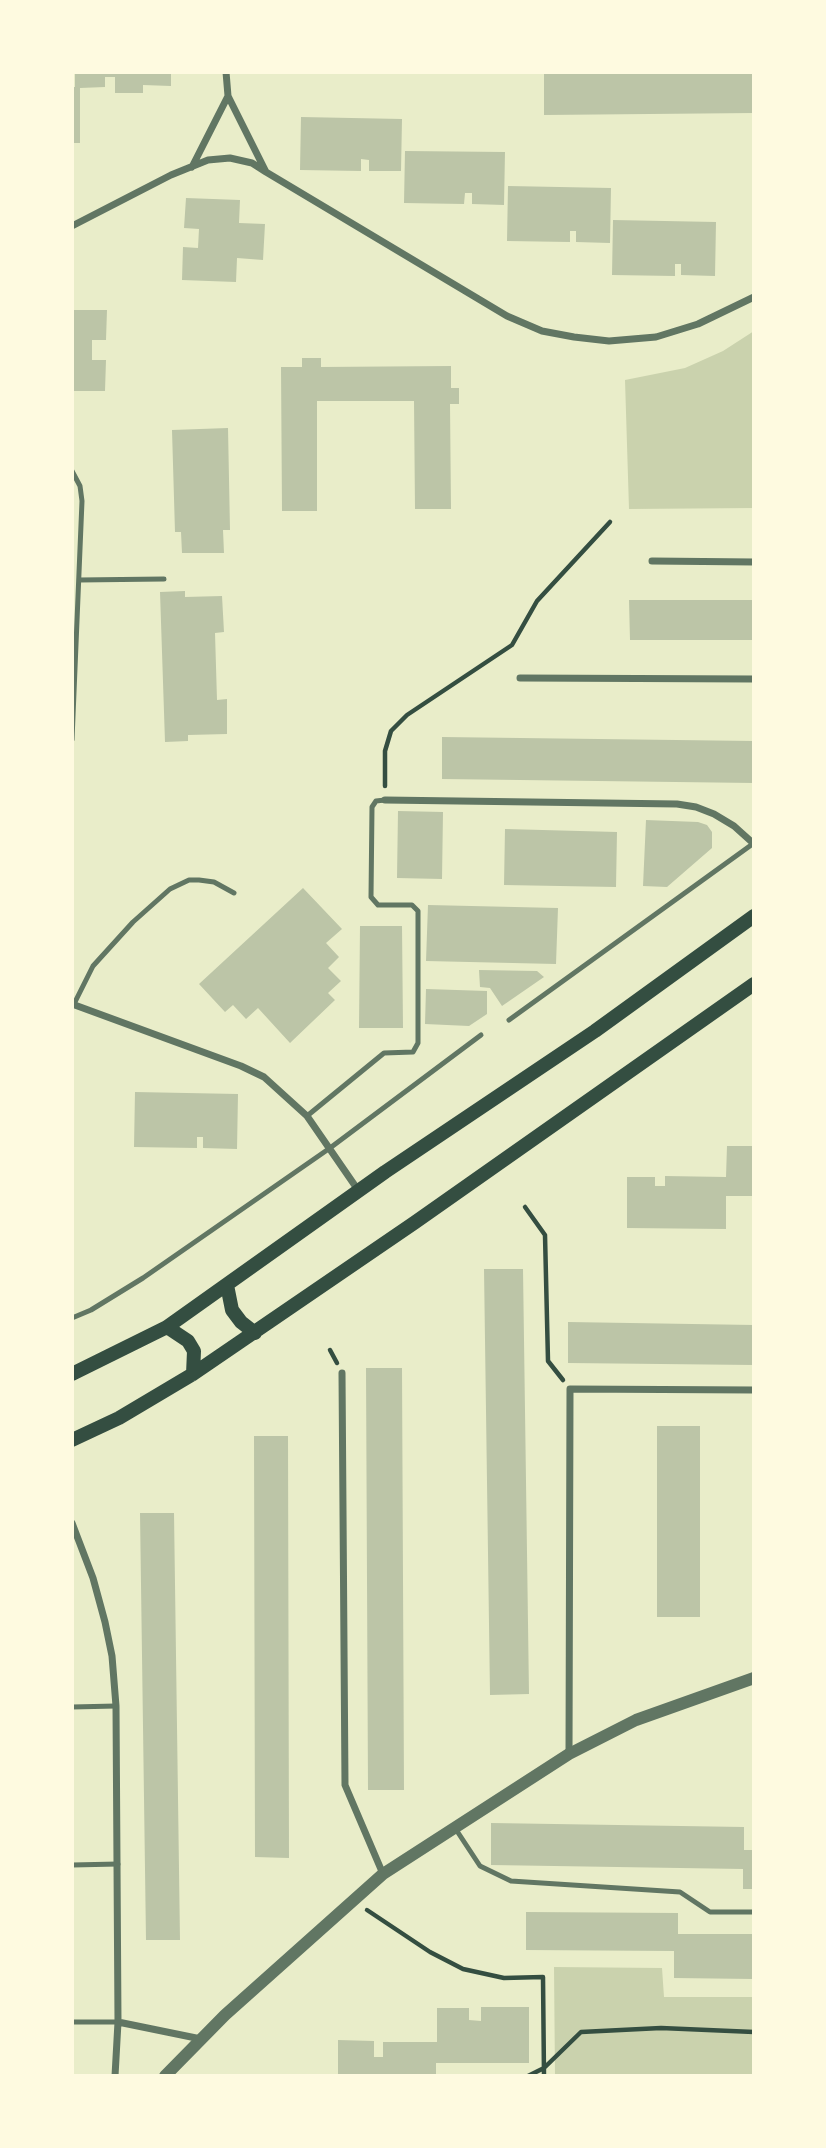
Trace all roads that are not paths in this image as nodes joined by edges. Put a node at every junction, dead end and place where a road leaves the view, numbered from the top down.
1 (226, 72) edge
2 (228, 96) junction
3 (191, 167) junction
4 (266, 172) junction
5 (72, 226) edge
6 (754, 297) edge
7 (72, 471) edge
8 (652, 561) dead end
9 (754, 562) edge
10 (164, 579) dead end
11 (79, 580) junction
12 (520, 678) dead end
13 (754, 680) edge
14 (72, 740) edge
15 (385, 800) joint
16 (754, 844) edge
17 (234, 893) dead end
18 (754, 918) edge
19 (754, 984) edge
20 (73, 1004) edge
21 (509, 1020) dead end
22 (481, 1035) dead end
23 (307, 1116) junction
24 (330, 1148) junction
25 (359, 1191) junction
26 (227, 1285) junction
27 (72, 1318) edge
28 (167, 1327) junction
29 (255, 1333) junction
30 (342, 1373) dead end
31 (72, 1374) edge
32 (193, 1374) junction
33 (754, 1390) edge
34 (72, 1440) edge
35 (72, 1523) edge
36 (754, 1678) edge
37 (116, 1706) junction
38 (72, 1707) edge
39 (569, 1754) junction
40 (455, 1828) junction
41 (118, 1864) junction
42 (72, 1865) edge
43 (383, 1874) junction
44 (754, 1912) edge
45 (72, 2022) edge
46 (118, 2022) junction
47 (201, 2039) junction
48 (115, 2076) edge
49 (165, 2076) edge

1 - 2 street
2 - 3 street
2 - 4 street
3 - 4 street
3 - 5 street
4 - 6 street
7 - 11 lane
8 - 9 street
10 - 11 lane
11 - 14 lane
12 - 13 street
15 - 16 street
15 - 23 lane
16 - 21 lane
17 - 20 lane
18 - 25 main road
19 - 29 main road
20 - 23 street
22 - 24 lane
23 - 24 street
24 - 25 street
24 - 27 lane
25 - 26 main road
26 - 28 main road
26 - 29 main road
28 - 31 main road
28 - 32 main road
29 - 32 main road
30 - 43 street
32 - 34 main road
33 - 39 street
35 - 37 street
36 - 39 street
37 - 38 lane
37 - 41 street
39 - 40 street
40 - 43 street
40 - 44 lane
41 - 42 lane
41 - 46 street
43 - 47 street
45 - 46 lane
46 - 47 street
46 - 48 street
47 - 49 street

